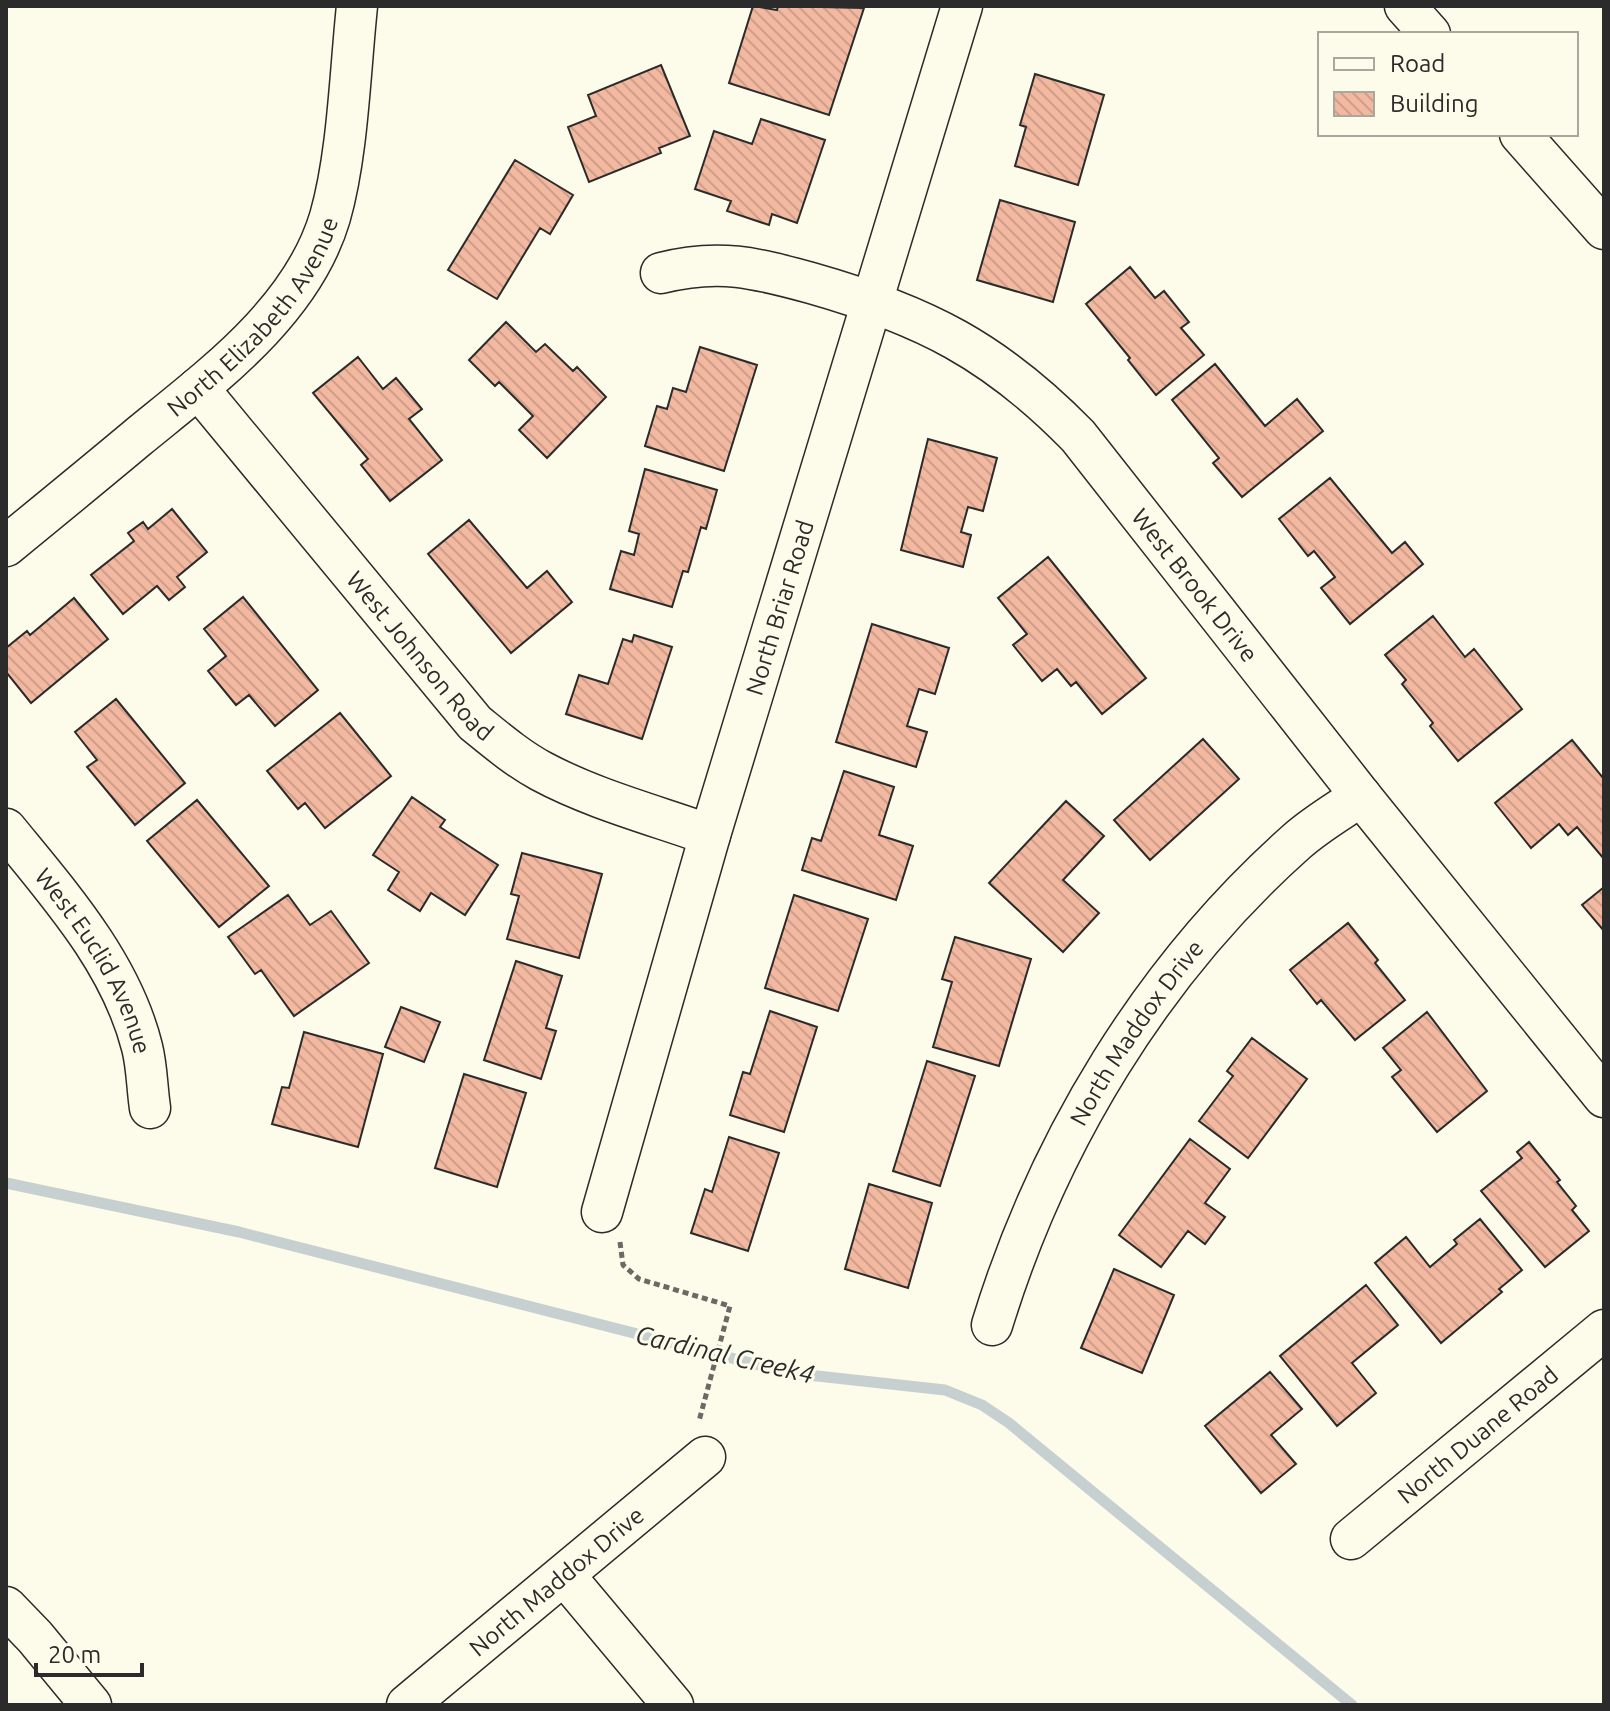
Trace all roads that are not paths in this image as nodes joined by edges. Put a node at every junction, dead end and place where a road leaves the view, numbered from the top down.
1 (357, 6) edge
2 (962, 6) edge
3 (1405, 6) edge
4 (1428, 32) edge
5 (1522, 136) edge
6 (1604, 229) edge
7 (661, 273) dead end
8 (872, 300) junction
9 (198, 388) junction
10 (6, 546) edge
11 (1361, 796) junction
12 (6, 829) edge
13 (710, 835) junction
14 (1604, 1097) edge
15 (150, 1108) dead end
16 (602, 1212) road end
17 (992, 1325) dead end
18 (1604, 1330) edge
19 (705, 1457) dead end
20 (1351, 1539) dead end
21 (565, 1576) junction
22 (6, 1607) edge
23 (91, 1705) edge
24 (407, 1705) edge
25 (673, 1705) edge

1 - 9 street, North Elizabeth Avenue
2 - 8 street, North Briar Road
3 - 4 street
5 - 6 street
7 - 8 street, West Brook Drive
8 - 11 street, West Brook Drive
8 - 13 street, North Briar Road
9 - 10 street, North Elizabeth Avenue
9 - 13 street, West Johnson Road
11 - 14 street, West Brook Drive
11 - 17 street, North Maddox Drive
12 - 15 street, West Euclid Avenue
13 - 16 street, North Briar Road
18 - 20 street, North Duane Road
19 - 21 street, North Maddox Drive
21 - 24 street, North Maddox Drive
21 - 25 street
22 - 23 street

